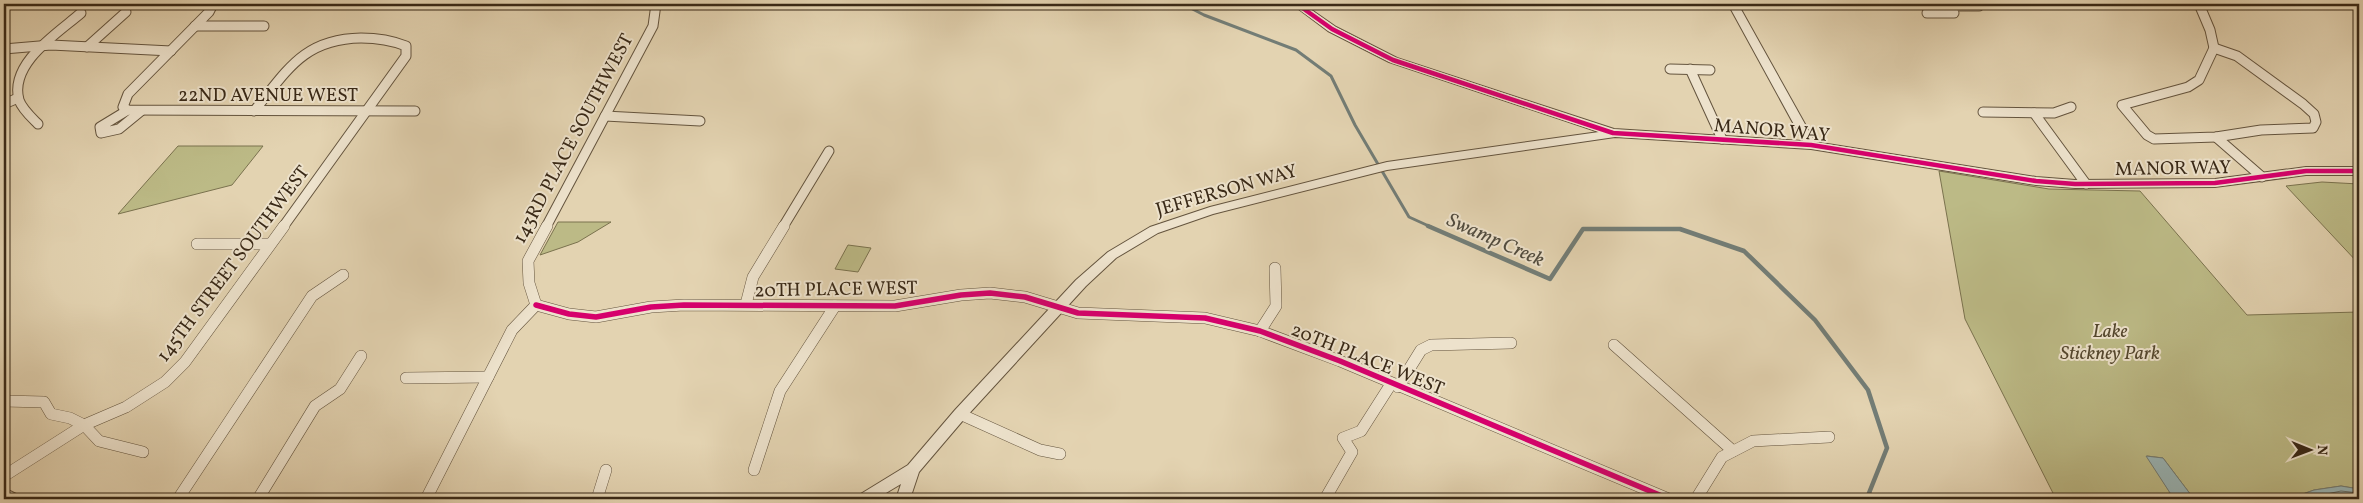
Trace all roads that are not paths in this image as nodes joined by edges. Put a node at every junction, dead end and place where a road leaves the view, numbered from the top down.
1 (213, 4) edge
2 (656, 4) edge
3 (1297, 4) edge
4 (1733, 4) edge
5 (2199, 4) edge
6 (1948, 5) edge
7 (1979, 6) dead end
8 (126, 12) dead end
9 (82, 13) dead end
10 (1927, 13) dead end
11 (196, 26) junction
12 (264, 26) dead end
13 (42, 46) junction
14 (87, 47) junction
15 (2214, 48) junction
16 (4, 49) edge
17 (171, 51) junction
18 (1670, 69) dead end
19 (1690, 70) junction
20 (1710, 70) dead end
21 (18, 98) junction
22 (4, 104) edge
23 (2071, 108) dead end
24 (126, 109) junction
25 (254, 110) junction
26 (141, 111) junction
27 (366, 111) junction
28 (415, 111) dead end
29 (1983, 112) dead end
30 (2034, 112) junction
31 (605, 116) junction
32 (700, 122) dead end
33 (38, 124) dead end
34 (1613, 133) junction
35 (2216, 138) junction
36 (1722, 139) junction
37 (1811, 145) junction
38 (829, 151) dead end
39 (2359, 171) edge
40 (2262, 177) junction
41 (2086, 184) junction
42 (197, 244) dead end
43 (270, 244) junction
44 (1275, 268) dead end
45 (343, 275) dead end
46 (746, 304) junction
47 (536, 305) junction
48 (835, 306) junction
49 (1058, 306) junction
50 (1260, 330) junction
51 (1511, 344) dead end
52 (1614, 345) dead end
53 (361, 356) dead end
54 (488, 377) junction
55 (406, 378) dead end
56 (1395, 386) junction
57 (4, 401) edge
58 (960, 414) junction
59 (84, 425) junction
60 (1829, 437) dead end
61 (143, 452) dead end
62 (1733, 452) junction
63 (1060, 454) dead end
64 (913, 469) junction
65 (606, 470) dead end
66 (754, 470) dead end
67 (4, 476) edge
68 (4, 494) edge
69 (13, 499) edge
70 (178, 499) edge
71 (258, 499) edge
72 (426, 499) edge
73 (597, 499) edge
74 (864, 499) edge
75 (902, 499) edge
76 (1325, 499) edge
77 (1670, 499) edge
78 (1696, 499) edge

1 - 11 street
2 - 31 street, 143RD PLACE SOUTHWEST
3 - 34 street, MANOR WAY
4 - 37 street
5 - 15 street
6 - 7 street
6 - 10 street
8 - 14 street
9 - 13 street
11 - 12 street
11 - 17 street
13 - 14 street
13 - 16 street
13 - 21 street
14 - 17 street
15 - 35 street
15 - 35 street
17 - 24 street
18 - 19 street
19 - 20 street
19 - 36 street
21 - 22 street
21 - 33 street
23 - 30 street
24 - 26 street, 22ND AVENUE WEST
24 - 26 street
25 - 26 street, 22ND AVENUE WEST
25 - 27 street, 22ND AVENUE WEST
25 - 27 street, 145TH STREET SOUTHWEST
27 - 28 street, 22ND AVENUE WEST
27 - 43 street, 145TH STREET SOUTHWEST
29 - 30 street
30 - 41 street
31 - 32 street
31 - 47 street, 143RD PLACE SOUTHWEST
34 - 36 street, MANOR WAY
34 - 49 street, JEFFERSON WAY
35 - 40 street
36 - 37 street, MANOR WAY
37 - 41 street, MANOR WAY
38 - 46 street
39 - 40 street, MANOR WAY
40 - 41 street, MANOR WAY
42 - 43 street
43 - 59 street, 145TH STREET SOUTHWEST
44 - 50 street
45 - 70 street
46 - 47 street, 20TH PLACE WEST
46 - 48 street, 20TH PLACE WEST
47 - 54 street
48 - 49 street, 20TH PLACE WEST
48 - 66 street
49 - 50 street, 20TH PLACE WEST
49 - 58 street, JEFFERSON WAY
50 - 56 street, 20TH PLACE WEST
51 - 56 street
52 - 62 street
53 - 71 street
54 - 55 street
54 - 72 street
56 - 76 street
56 - 77 street, 20TH PLACE WEST
57 - 59 street
58 - 63 street
58 - 64 street, JEFFERSON WAY
59 - 61 street
59 - 67 street, 145TH STREET SOUTHWEST
60 - 62 street
62 - 78 street
64 - 74 street, JEFFERSON WAY
64 - 75 street
65 - 73 street
68 - 69 street

